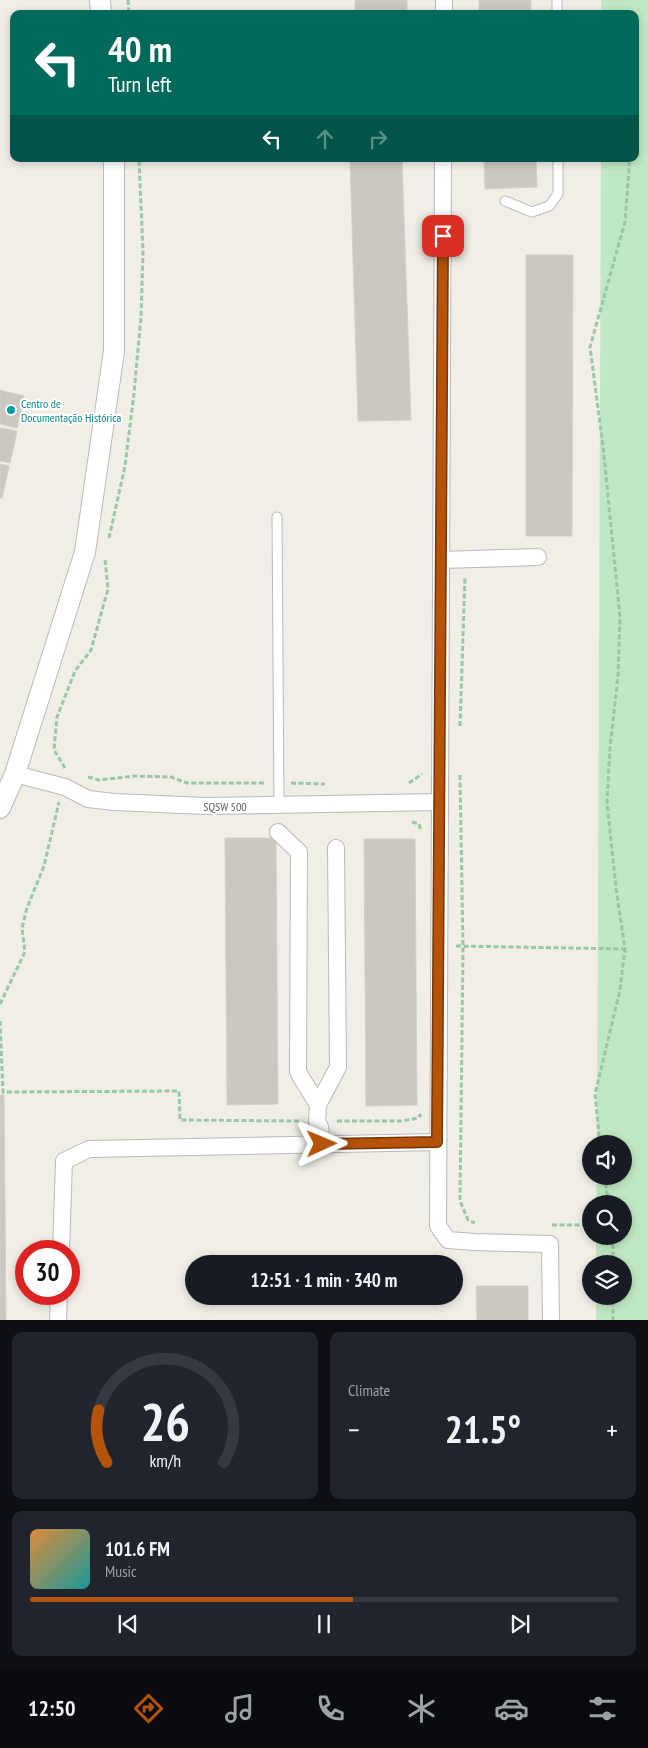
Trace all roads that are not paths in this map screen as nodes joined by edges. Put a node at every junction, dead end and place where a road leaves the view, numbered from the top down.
1 (114, 162) edge
2 (443, 162) edge
3 (558, 162) edge
4 (505, 200) dead end
5 (277, 517) dead end
6 (538, 557) dead end
7 (442, 560) junction
8 (15, 774) junction
9 (440, 802) junction
10 (279, 805) junction
11 (0, 808) edge
12 (278, 832) dead end
13 (336, 848) dead end
14 (318, 1105) junction
15 (437, 1142) junction
16 (322, 1144) junction
17 (67, 1240) edge
18 (59, 1305) edge
19 (58, 1320) edge
20 (552, 1320) edge

1 - 8 street
2 - 7 street
3 - 4 lane
5 - 10 lane
6 - 7 street
7 - 9 street
8 - 10 street, SQSW 500
8 - 11 street
9 - 10 street, SQSW 500
9 - 15 street
12 - 14 street
13 - 14 street
14 - 16 street
15 - 16 street
15 - 20 street
16 - 17 street
18 - 19 street

